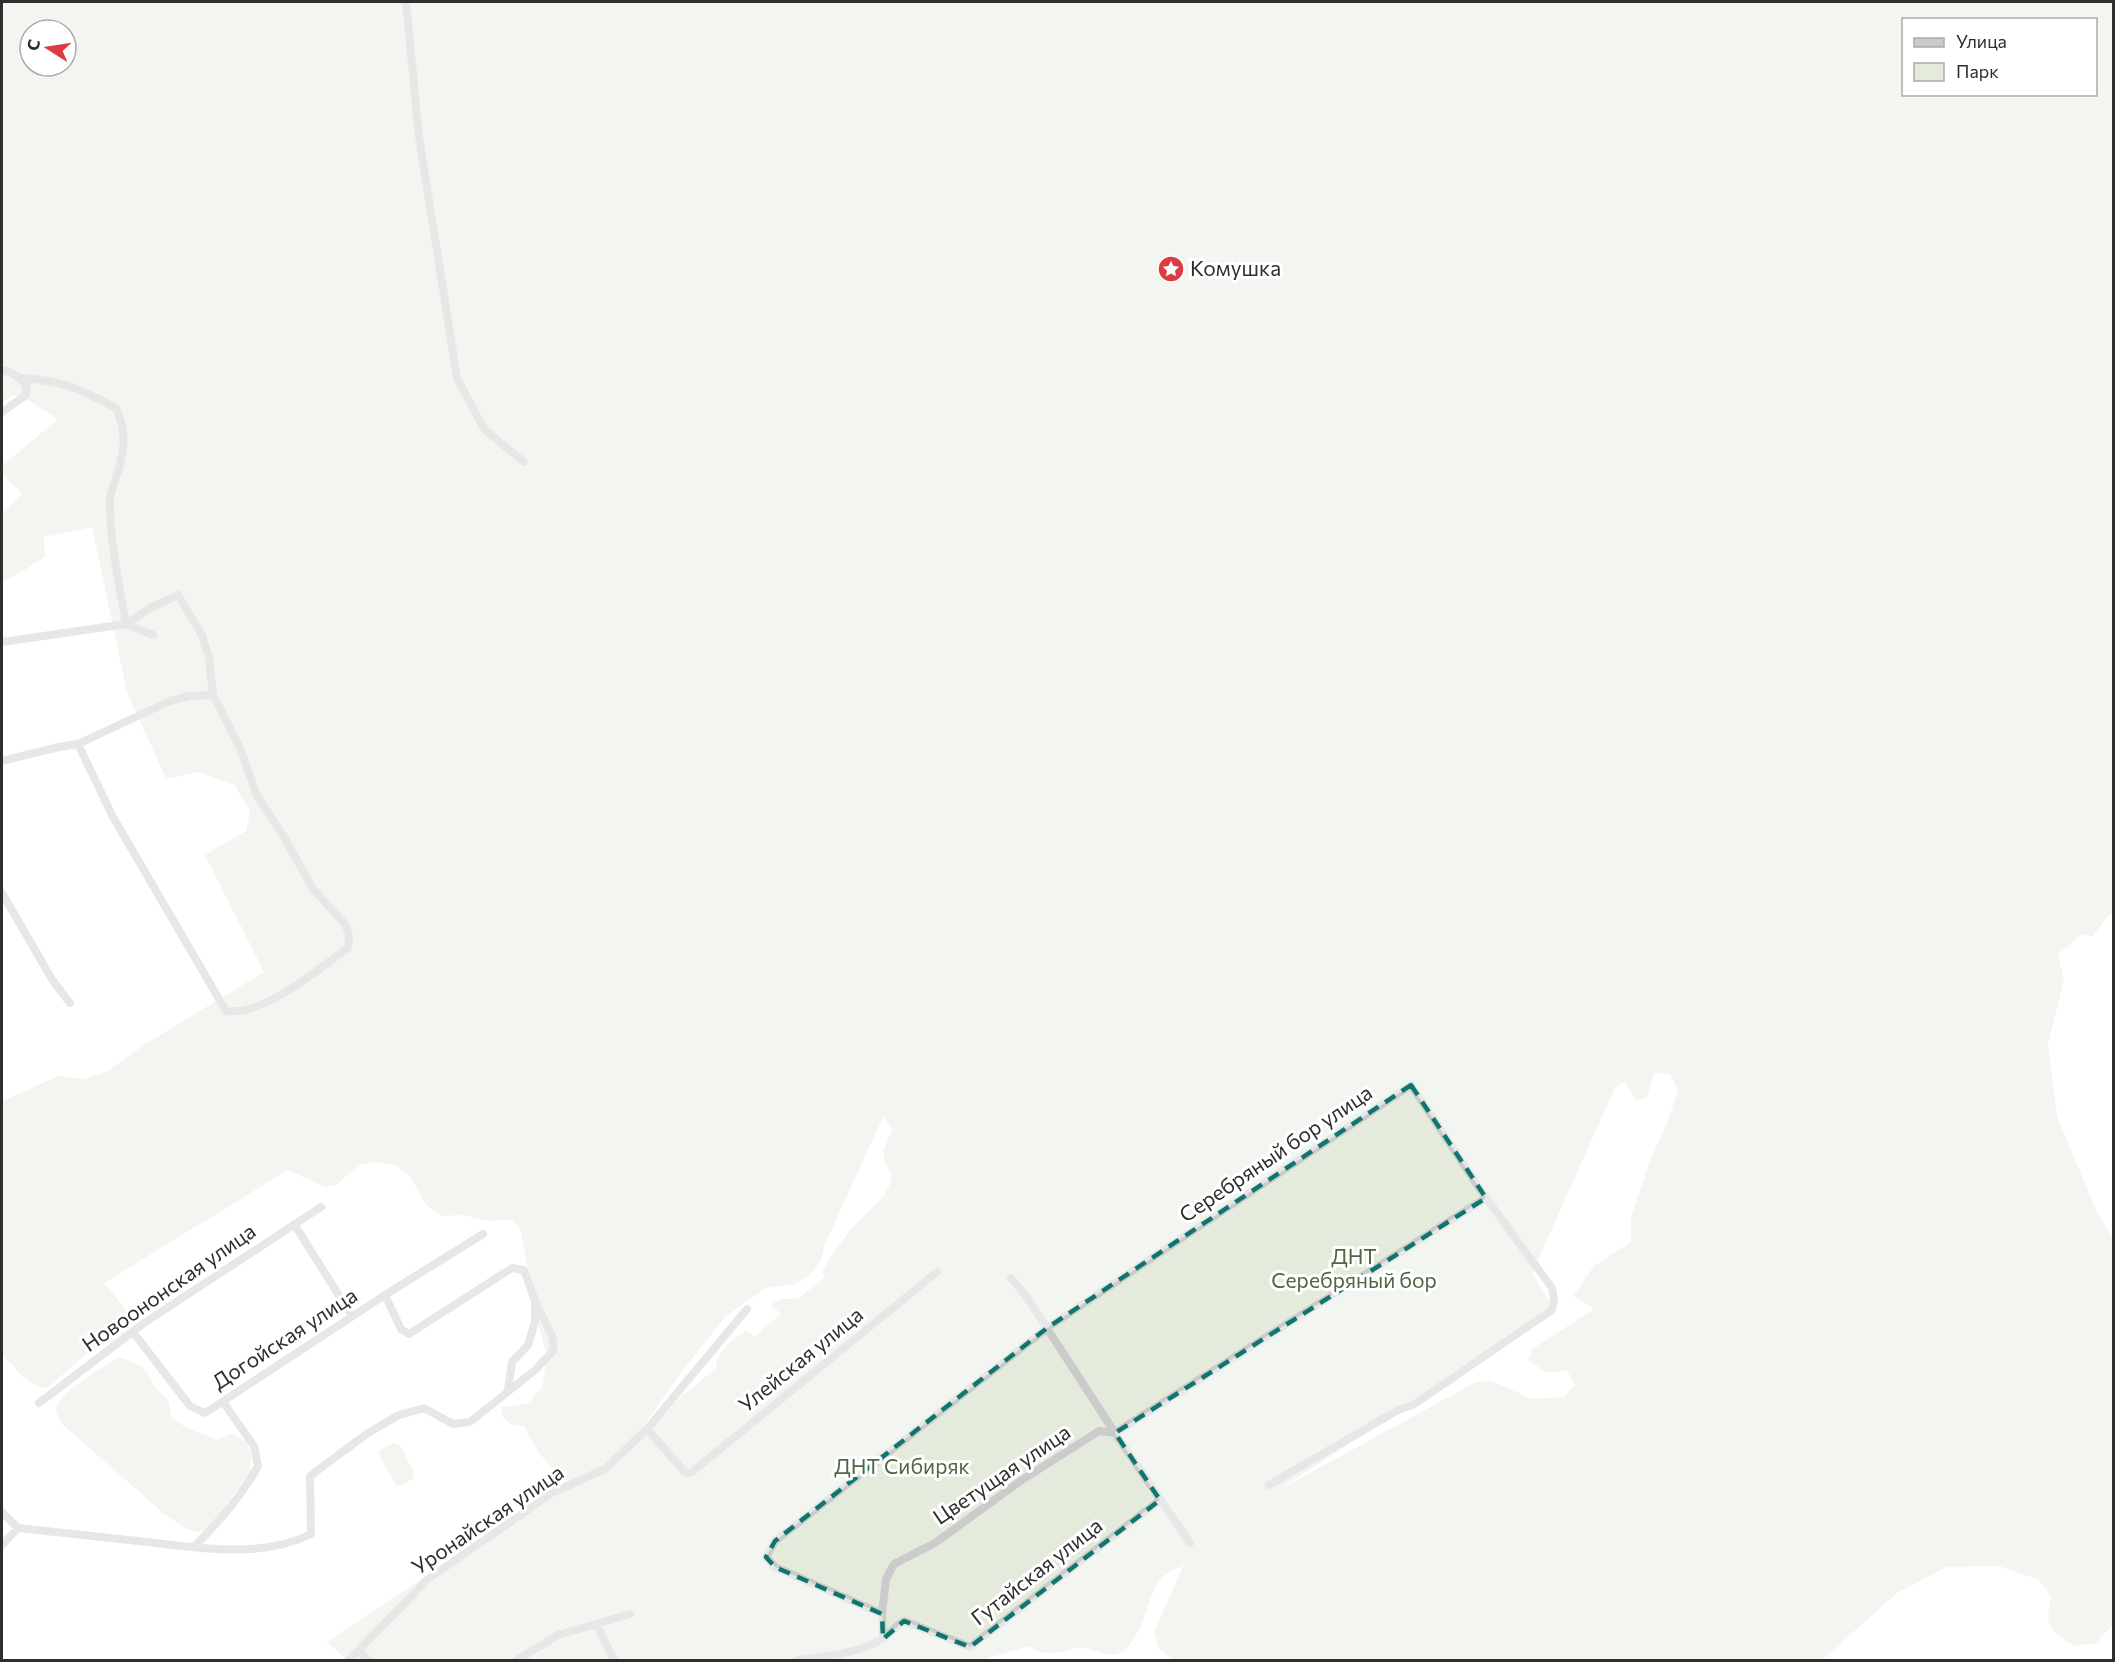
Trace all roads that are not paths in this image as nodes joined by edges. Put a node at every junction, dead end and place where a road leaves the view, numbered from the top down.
1 (406, 2) edge
2 (2, 370) edge
3 (21, 378) junction
4 (2, 412) edge
5 (524, 462) dead end
6 (126, 624) junction
7 (153, 635) dead end
8 (2, 642) edge
9 (213, 695) junction
10 (78, 744) junction
11 (2, 761) edge
12 (2, 893) edge
13 (70, 1003) dead end
14 (1486, 1198) junction
15 (321, 1207) dead end
16 (294, 1224) junction
17 (483, 1234) dead end
18 (937, 1272) dead end
19 (1011, 1278) dead end
20 (385, 1295) junction
21 (535, 1301) junction
22 (747, 1309) dead end
23 (352, 1316) junction
24 (1047, 1328) junction
25 (133, 1332) junction
26 (507, 1391) junction
27 (223, 1402) junction
28 (39, 1403) dead end
29 (647, 1429) junction
30 (1115, 1433) junction
31 (1269, 1485) dead end
32 (1160, 1500) junction
33 (2, 1512) edge
34 (18, 1528) junction
35 (1190, 1543) dead end
36 (2, 1545) edge
37 (194, 1547) junction
38 (630, 1614) dead end
39 (882, 1614) junction
40 (597, 1625) junction
41 (883, 1639) junction
42 (358, 1651) junction
43 (349, 1660) edge
44 (369, 1660) edge
45 (517, 1660) edge
46 (614, 1660) edge
47 (798, 1660) edge

1 - 5 street
2 - 3 street
3 - 4 street
3 - 6 street
6 - 7 street
6 - 8 street
6 - 9 street
9 - 10 street
9 - 10 street
10 - 11 street
12 - 13 street
14 - 24 street, Серебряный бор улица
14 - 30 street
14 - 31 street, Серебряный бор улица
15 - 16 street, Новоононская улица
16 - 23 street
16 - 25 street, Новоононская улица
17 - 20 street, Догойская улица
18 - 29 street, Улейская улица
19 - 24 street
20 - 21 street, Догойская улица
20 - 23 street, Догойская улица
21 - 26 street, Догойская улица
21 - 26 street
22 - 29 street, Уронайская улица
23 - 27 street, Догойская улица
24 - 30 street
24 - 39 street
25 - 27 street, Догойская улица
25 - 28 street, Новоононская улица
26 - 37 street
27 - 37 street
29 - 42 street, Уронайская улица
30 - 32 street
30 - 39 street, Цветущая улица
32 - 35 street
32 - 41 street, Гутайская улица
33 - 34 street
34 - 36 street
34 - 37 street
38 - 40 street
39 - 41 street
40 - 45 street
40 - 46 street
41 - 47 street, Гутайская улица
42 - 43 street, Уронайская улица
42 - 44 street

